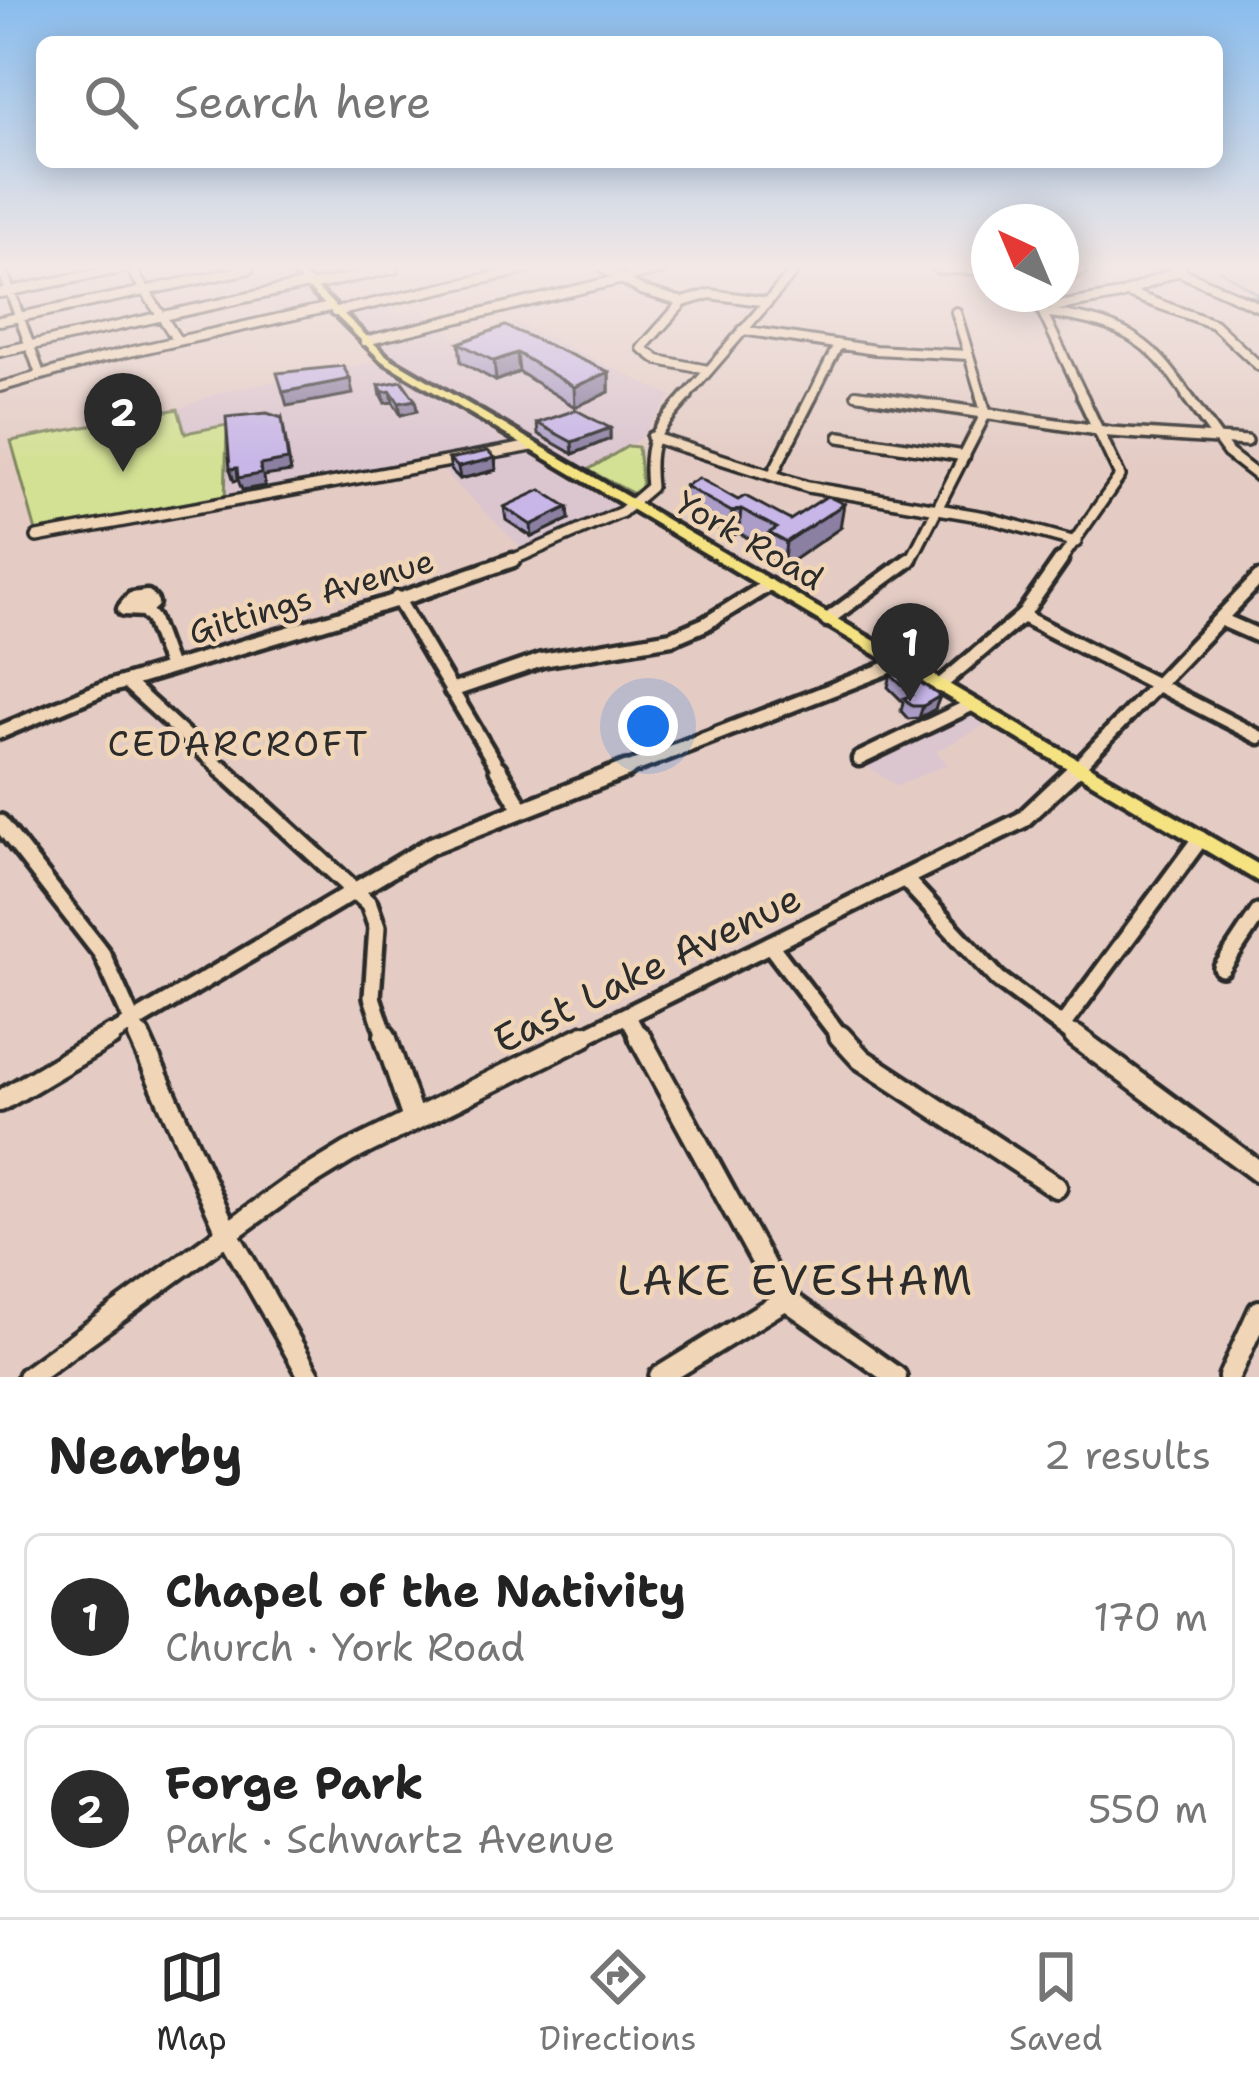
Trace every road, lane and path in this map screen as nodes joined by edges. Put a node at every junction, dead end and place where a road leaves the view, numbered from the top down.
1 (24, 333) edge
2 (75, 333) edge
3 (173, 333) edge
4 (211, 333) edge
5 (357, 333) edge
6 (396, 333) edge
7 (652, 333) edge
8 (739, 333) edge
9 (763, 333) edge
10 (963, 333) edge
11 (1056, 333) edge
12 (1124, 333) edge
13 (1225, 333) edge
14 (177, 340) junction
15 (365, 341) junction
16 (28, 344) junction
17 (838, 345) junction
18 (1241, 346) junction
19 (1259, 347) edge
20 (0, 352) edge
21 (970, 356) junction
22 (1259, 366) edge
23 (708, 370) junction
24 (40, 374) junction
25 (0, 387) edge
26 (856, 394) dead end
27 (986, 412) junction
28 (1100, 430) junction
29 (652, 437) junction
30 (840, 437) dead end
31 (1217, 438) junction
32 (1247, 440) dead end
33 (532, 446) junction
34 (965, 456) junction
35 (772, 475) junction
36 (1259, 477) edge
37 (940, 506) junction
38 (635, 507) junction
39 (38, 537) dead end
40 (1076, 542) junction
41 (1258, 580) edge
42 (768, 585) junction
43 (397, 598) junction
44 (144, 610) dead end
45 (1022, 616) junction
46 (1220, 619) junction
47 (827, 620) junction
48 (1259, 636) edge
49 (900, 663) junction
50 (170, 668) junction
51 (127, 682) junction
52 (1157, 685) junction
53 (939, 686) junction
54 (451, 691) junction
55 (971, 705) junction
56 (0, 732) edge
57 (1259, 737) edge
58 (859, 759) dead end
59 (1078, 768) junction
60 (522, 810) junction
61 (0, 823) edge
62 (1200, 839) junction
63 (1259, 874) edge
64 (904, 878) junction
65 (357, 889) junction
66 (1259, 912) edge
67 (770, 945) junction
68 (1222, 968) dead end
69 (627, 1015) junction
70 (133, 1022) junction
71 (1062, 1027) junction
72 (0, 1101) edge
73 (413, 1119) junction
74 (1259, 1172) edge
75 (1056, 1187) dead end
76 (227, 1232) junction
77 (786, 1299) junction
78 (1259, 1311) edge
79 (28, 1377) edge
80 (310, 1377) edge
81 (660, 1377) edge
82 (896, 1377) edge
83 (1229, 1377) edge

1 - 16 street
2 - 16 street
3 - 14 street
4 - 14 street
5 - 15 main road, York Road
6 - 15 street
7 - 23 street
8 - 23 street
9 - 17 street
10 - 21 street
11 - 28 street
12 - 31 street
13 - 18 street
14 - 24 street
15 - 33 main road, York Road
16 - 20 street
16 - 24 street
17 - 21 street
17 - 35 street
18 - 19 street
18 - 22 street
21 - 27 street
23 - 29 street
24 - 25 street
26 - 27 street
27 - 28 street
27 - 34 street
28 - 31 street
28 - 40 street
29 - 35 street
29 - 38 street
30 - 34 street
31 - 32 street
31 - 36 street
33 - 38 main road, York Road
33 - 39 street
34 - 37 street
35 - 37 street
37 - 40 street
37 - 47 street
38 - 42 main road, York Road
38 - 43 street, Gittings Avenue
40 - 45 street
41 - 46 street, East Lake Avenue
42 - 47 main road, York Road
42 - 54 street
43 - 50 street, Gittings Avenue
43 - 54 street
44 - 50 street
45 - 52 street
45 - 53 street
46 - 48 street
46 - 52 street, East Lake Avenue
47 - 49 main road, York Road
49 - 53 main road, York Road
49 - 60 street
50 - 51 street, Gittings Avenue
51 - 56 street, Gittings Avenue
51 - 65 street
52 - 57 street
52 - 59 street, East Lake Avenue
53 - 55 main road, York Road
54 - 60 street
55 - 58 street
55 - 59 main road, York Road
59 - 62 main road, York Road
59 - 64 street, East Lake Avenue
60 - 65 street
61 - 70 street
62 - 63 main road, York Road
62 - 71 street
64 - 67 street, East Lake Avenue
64 - 71 street
65 - 70 street
65 - 73 street
66 - 68 street
67 - 69 street, East Lake Avenue
67 - 75 street
69 - 73 street, East Lake Avenue
69 - 77 street
70 - 72 street
70 - 76 street
71 - 74 street
73 - 76 street, East Lake Avenue
76 - 79 street, East Lake Avenue
76 - 80 street
77 - 81 street
77 - 82 street
78 - 83 street

